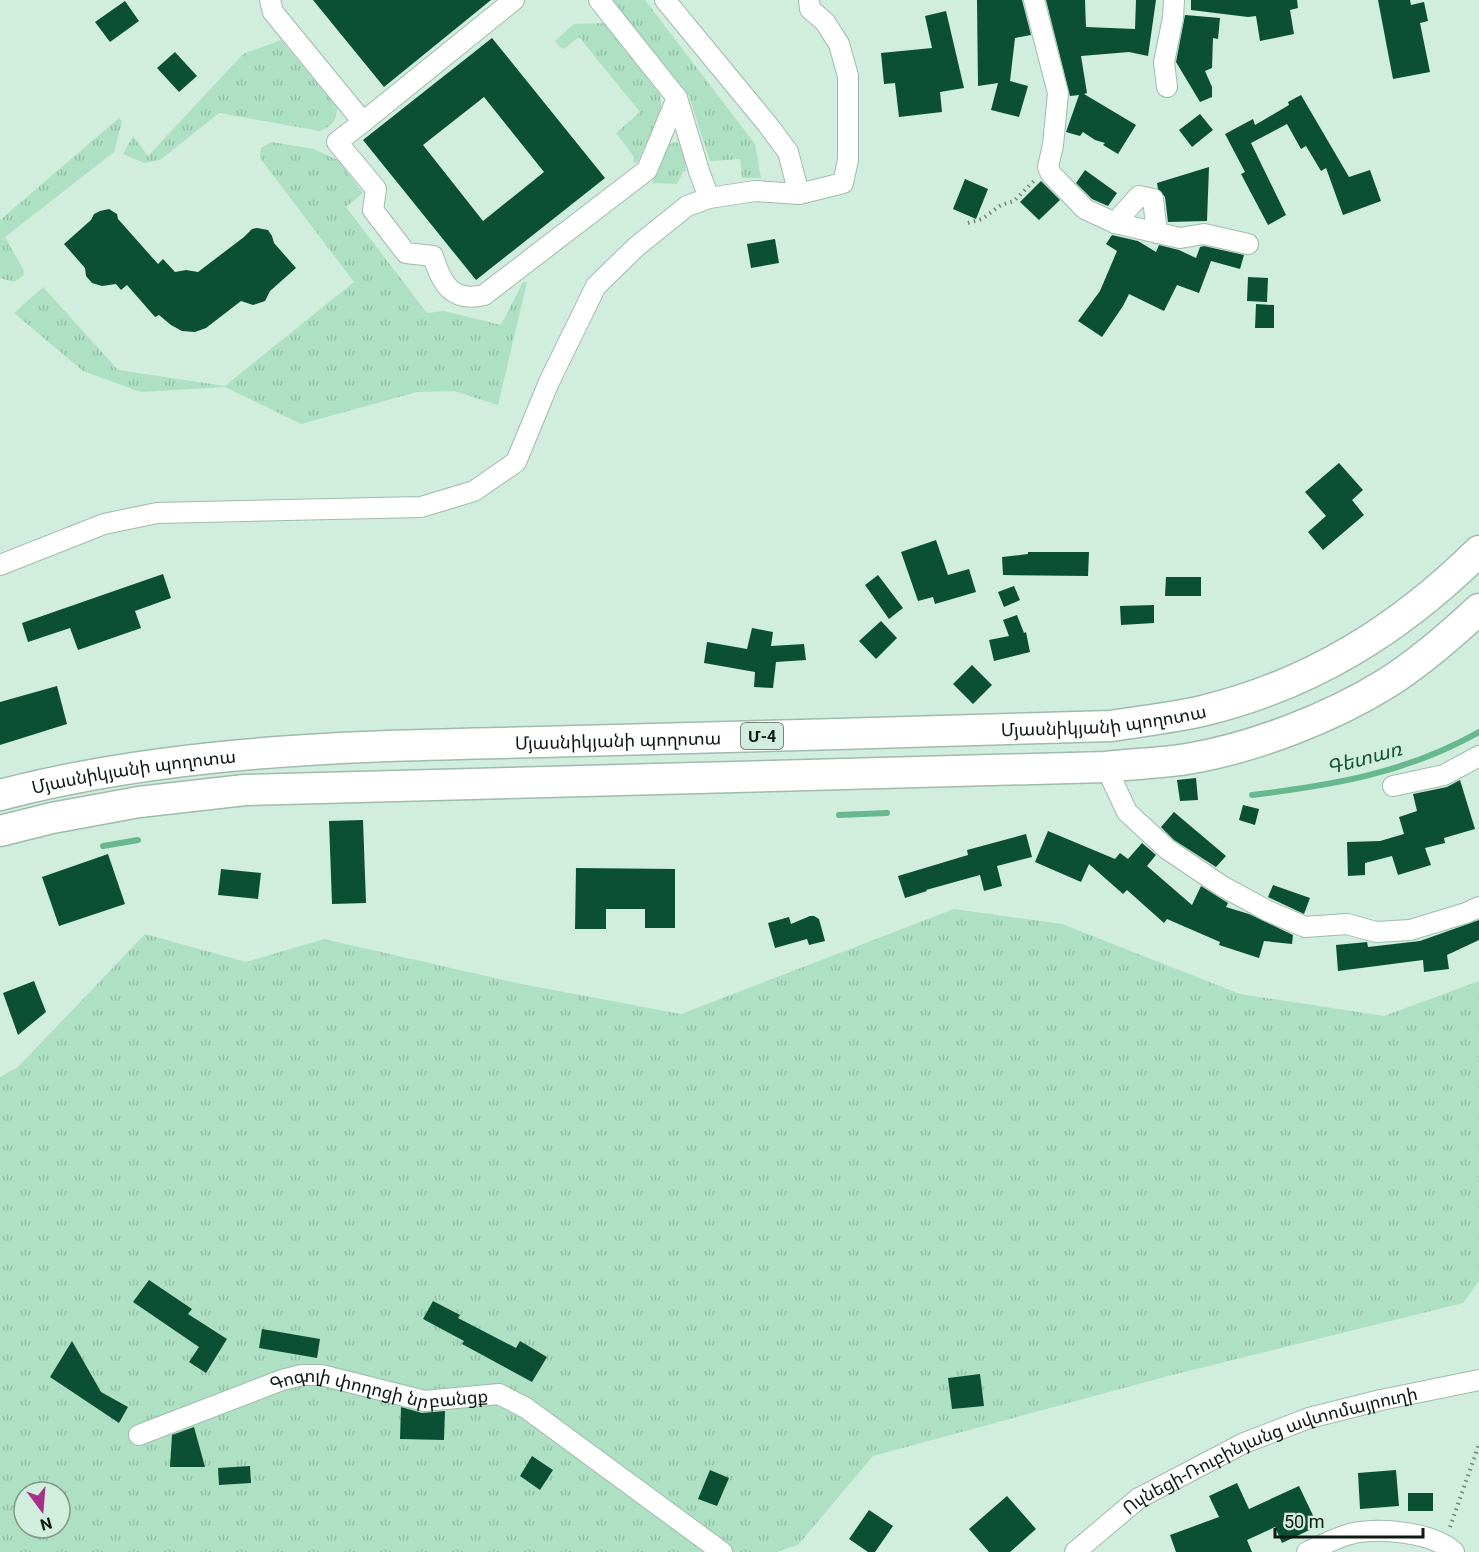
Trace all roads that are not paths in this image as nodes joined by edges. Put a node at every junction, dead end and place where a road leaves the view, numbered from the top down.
1 (270, 0) edge
2 (514, 0) edge
3 (599, 0) edge
4 (665, 0) edge
5 (809, 0) edge
6 (1034, 0) edge
7 (1174, 0) edge
8 (1167, 87) dead end
9 (677, 98) junction
10 (363, 122) junction
11 (799, 194) junction
12 (709, 198) junction
13 (1115, 223) junction
14 (1157, 233) junction
15 (1248, 244) dead end
16 (1479, 550) edge
17 (0, 565) edge
18 (1479, 609) edge
19 (1479, 756) edge
20 (1106, 767) junction
21 (1393, 786) dead end
22 (0, 795) edge
23 (0, 831) edge
24 (1479, 907) edge
25 (1479, 1380) edge
26 (139, 1435) dead end
27 (1449, 1548) edge
28 (722, 1552) edge
29 (1075, 1552) edge
30 (1306, 1552) edge

1 - 10 street
2 - 10 street
3 - 9 street
4 - 11 street
5 - 11 street
6 - 13 street
7 - 8 street
9 - 10 street
9 - 12 street
11 - 12 street
12 - 17 street
13 - 14 street
13 - 14 street
14 - 15 street
16 - 22 highway, Մյասնիկյանի պողոտա / Մ-4
18 - 20 highway, Մյասնիկյանի պողոտա / Մ-4
19 - 21 street
20 - 23 highway, Մյասնիկյանի պողոտա / Մ-4
20 - 24 street
25 - 29 street, Ուլնեցի-Ռուբինյանց ավտոմայրուղի
26 - 28 street, Գոգոլի փողոցի նրբանցք
27 - 30 street

